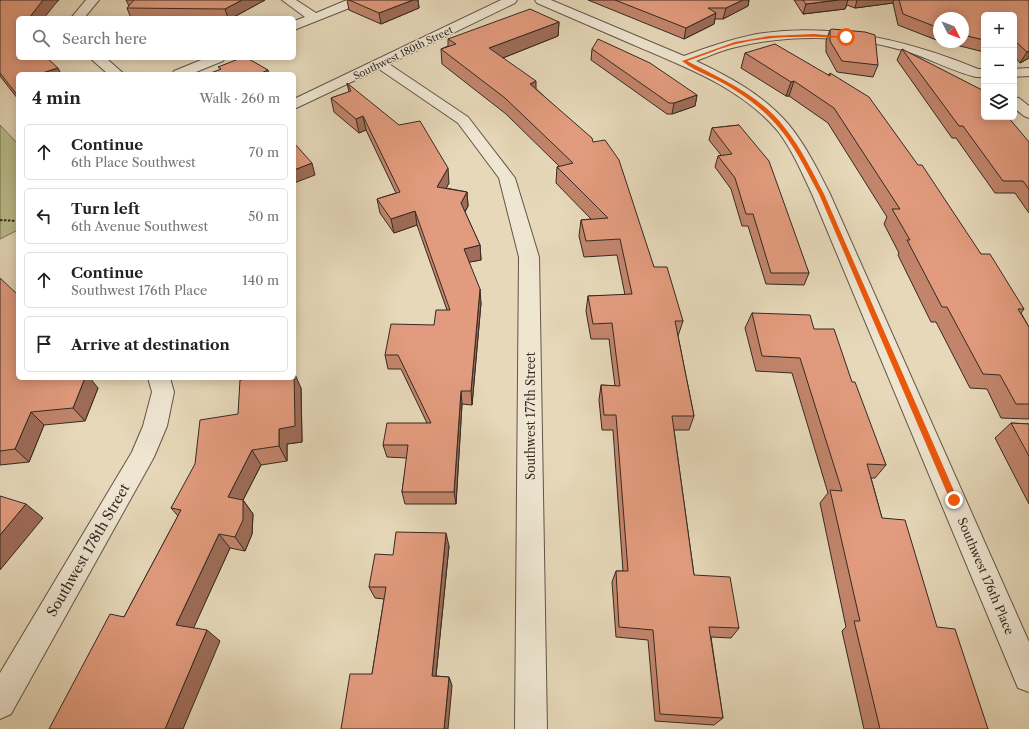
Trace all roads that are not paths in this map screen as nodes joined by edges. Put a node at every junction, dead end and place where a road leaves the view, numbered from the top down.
1 (94, 0) edge
2 (288, 0) edge
3 (358, 0) edge
4 (511, 0) edge
5 (541, 0) edge
6 (79, 16) edge
7 (315, 18) junction
8 (296, 25) edge
9 (99, 60) edge
10 (213, 60) edge
11 (684, 61) junction
12 (380, 64) junction
13 (114, 72) edge
14 (184, 72) edge
15 (1017, 72) edge
16 (1029, 72) edge
17 (981, 75) edge
18 (1017, 103) edge
19 (296, 104) edge
20 (1029, 113) edge
21 (161, 385) edge
22 (1029, 677) edge
23 (4, 690) edge
24 (531, 729) edge

1 - 6 street
2 - 7 street
3 - 7 street
4 - 12 street, Southwest 180th Street
5 - 11 street, Southwest 176th Place
7 - 8 street
9 - 13 street
10 - 14 street
11 - 17 street
11 - 22 street, Southwest 176th Place
12 - 19 street, Southwest 180th Street
12 - 24 street, Southwest 177th Street
15 - 16 street
18 - 20 street
21 - 23 street, Southwest 178th Street

